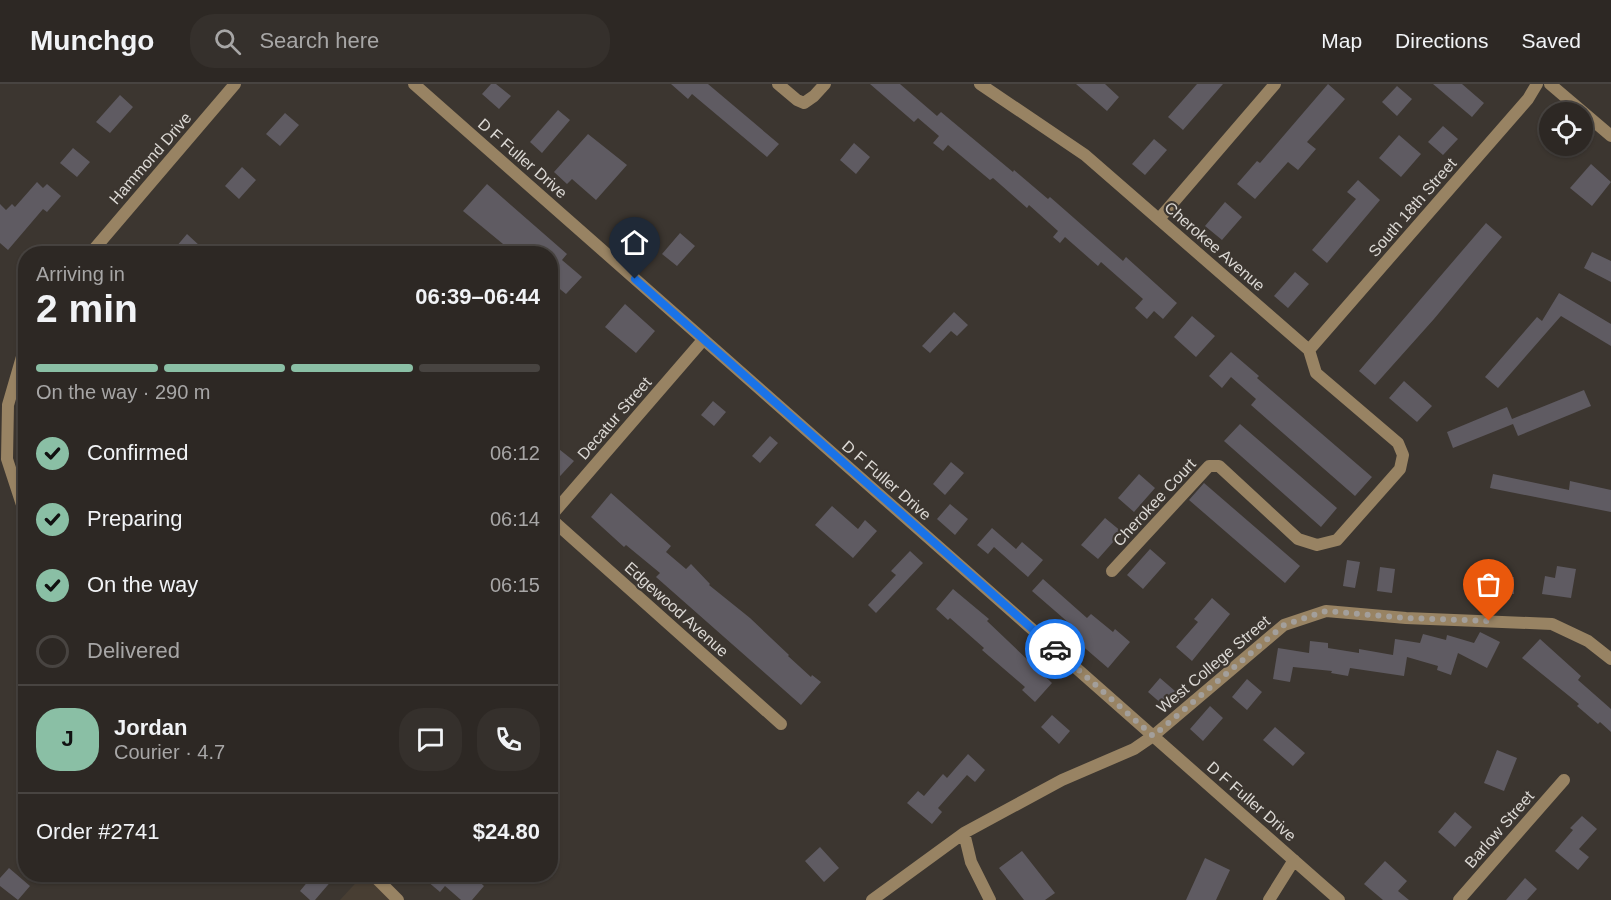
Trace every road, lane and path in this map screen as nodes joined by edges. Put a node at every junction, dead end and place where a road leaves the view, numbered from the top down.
1 (235, 84) edge
2 (414, 84) edge
3 (778, 84) edge
4 (825, 84) edge
5 (980, 84) edge
6 (1275, 84) edge
7 (1537, 84) edge
8 (1550, 84) edge
9 (1611, 136) edge
10 (1159, 219) junction
11 (97, 246) edge
12 (703, 340) junction
13 (1309, 351) junction
14 (18, 371) edge
15 (1403, 455) joint
16 (18, 493) edge
17 (558, 509) edge
18 (558, 525) edge
19 (1112, 572) dead end
20 (1611, 659) edge
21 (781, 724) dead end
22 (1153, 736) junction
23 (1564, 780) dead end
24 (964, 833) junction
25 (1294, 860) junction
26 (380, 882) edge
27 (398, 900) edge
28 (872, 900) edge
29 (990, 900) edge
30 (1269, 900) edge
31 (1339, 900) edge
32 (1459, 900) edge

1 - 11 street, Hammond Drive
2 - 12 street, D F Fuller Drive
3 - 4 street
5 - 10 street, Cherokee Avenue
6 - 10 street
7 - 13 street, South 18th Street
8 - 9 street
10 - 13 street, Cherokee Avenue
12 - 17 street, Decatur Street
12 - 22 street, D F Fuller Drive
13 - 15 street, Cherokee Avenue
14 - 16 street
15 - 19 street, Cherokee Court
18 - 21 street, Edgewood Avenue
20 - 22 street, West College Street
22 - 24 street, West College Street
22 - 25 street, D F Fuller Drive
23 - 32 street, Barlow Street
24 - 28 street, West College Street
24 - 29 street
25 - 30 street
25 - 31 street, D F Fuller Drive
26 - 27 street

